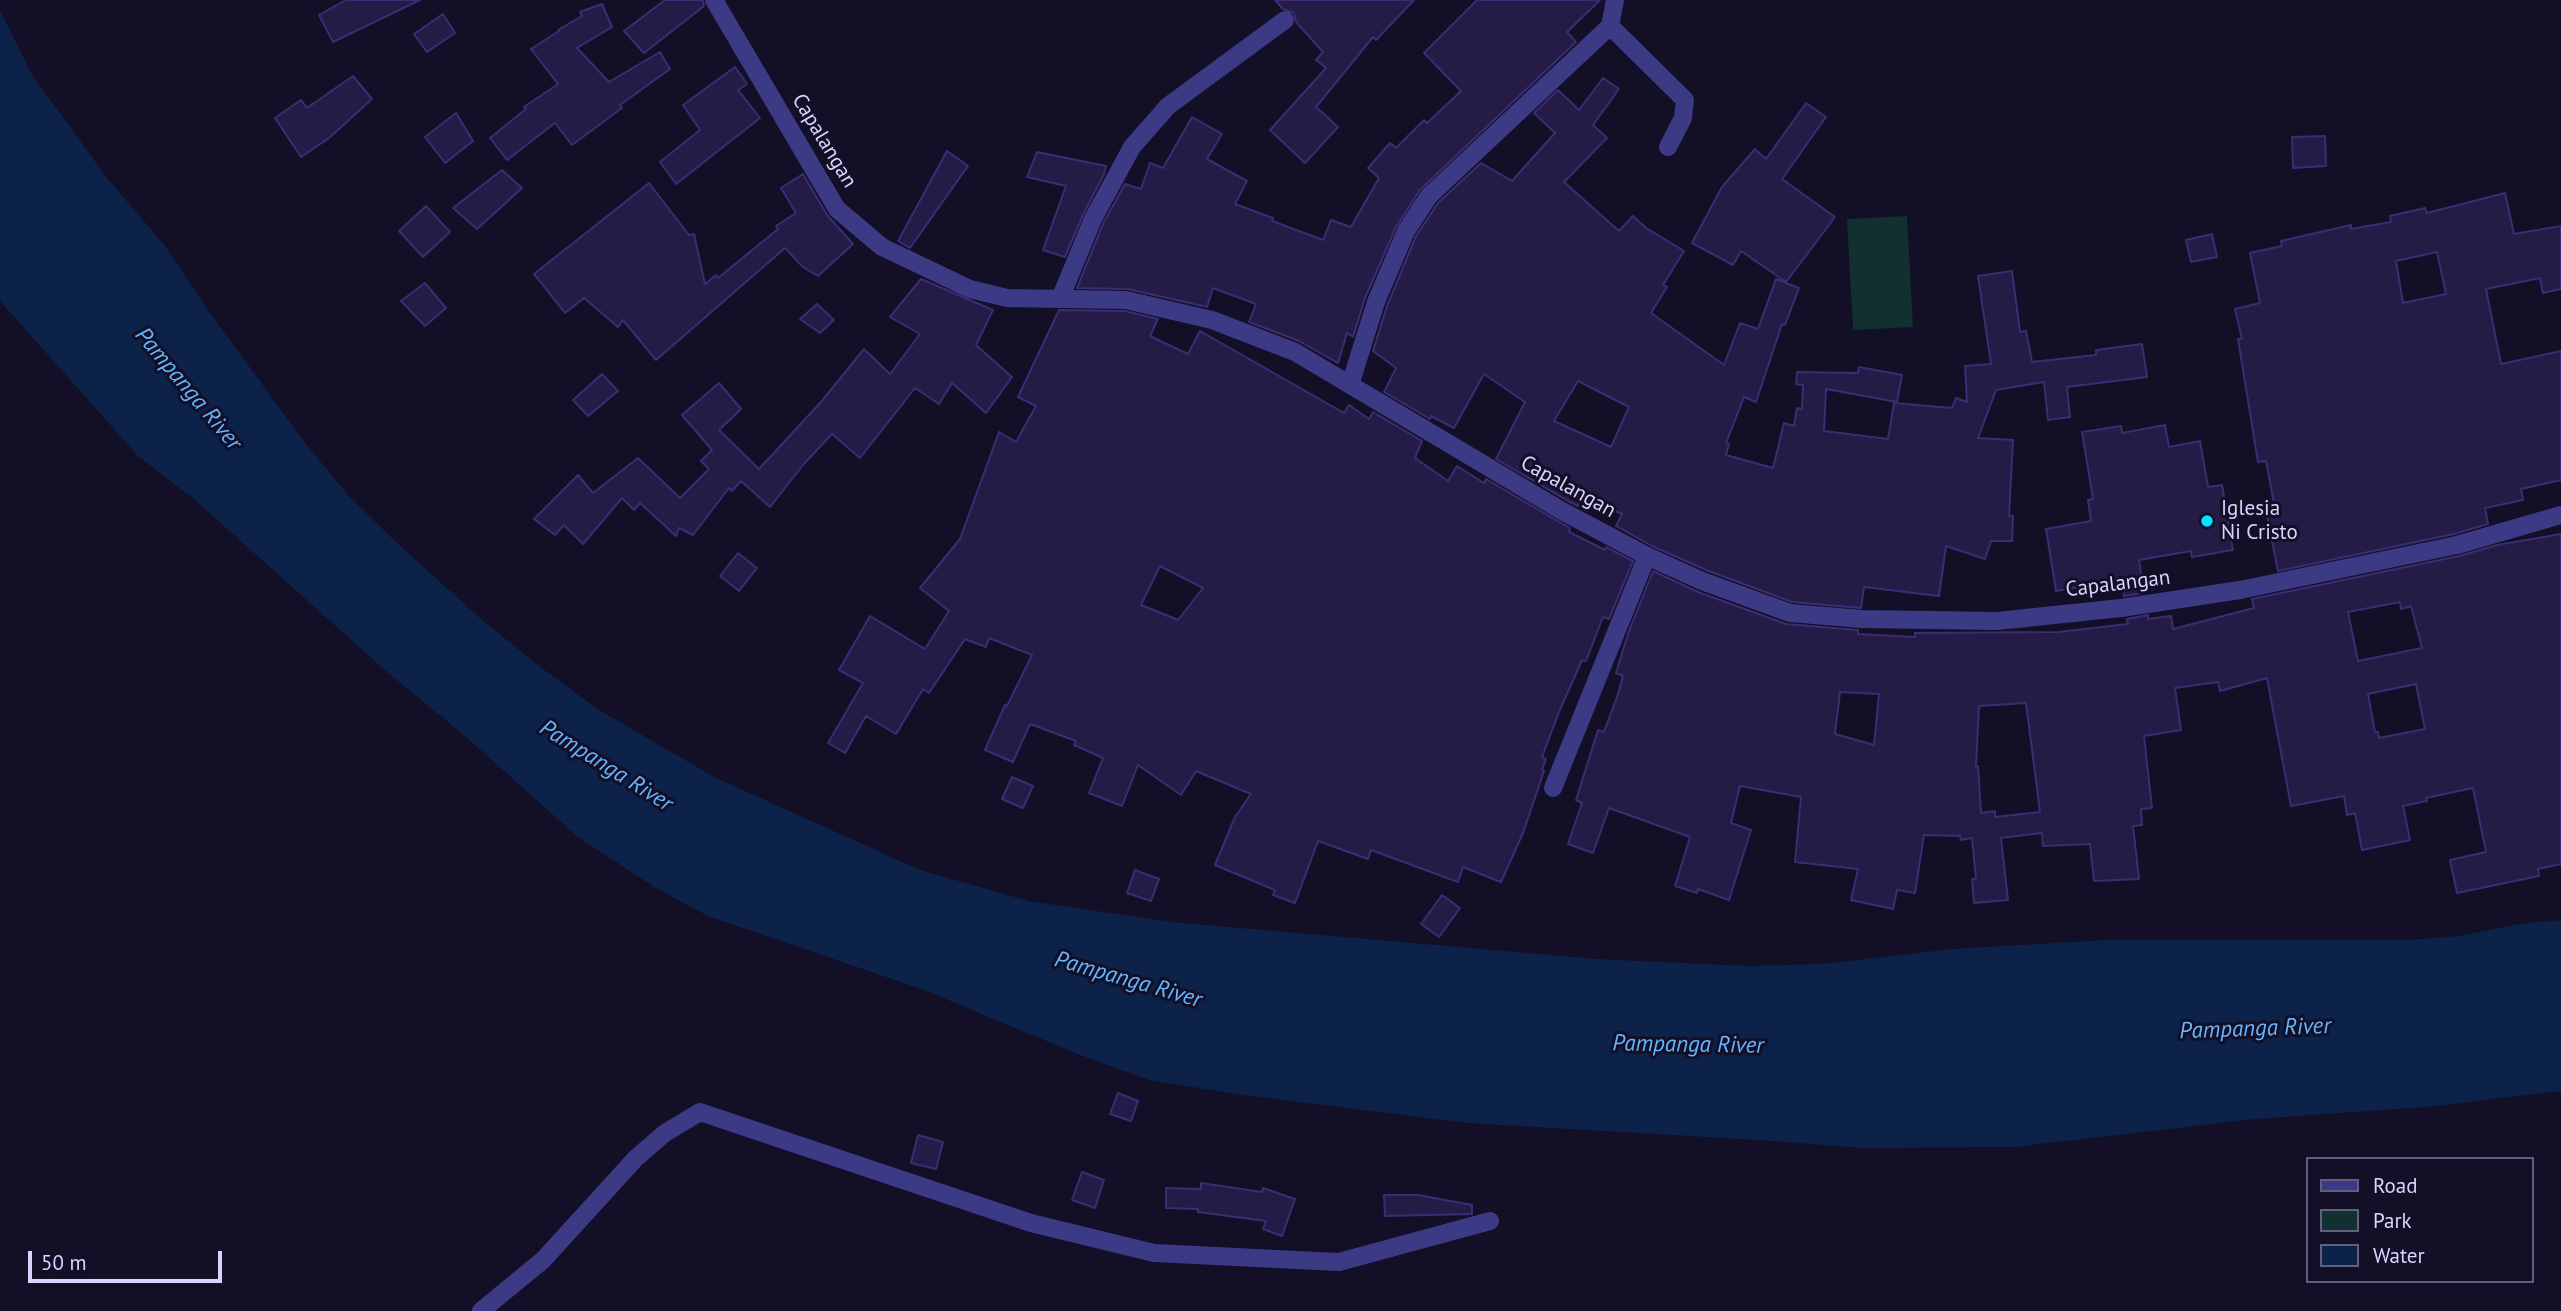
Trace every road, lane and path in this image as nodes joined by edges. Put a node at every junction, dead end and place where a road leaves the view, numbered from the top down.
1 (714, 0) edge
2 (1615, 0) edge
3 (1285, 20) dead end
4 (1610, 26) junction
5 (1668, 147) dead end
6 (1059, 299) junction
7 (1350, 385) junction
8 (2561, 515) edge
9 (1647, 556) junction
10 (1553, 788) dead end
11 (1490, 1221) dead end
12 (481, 1311) edge

1 - 6 street, Capalangan
2 - 4 street
3 - 6 street
4 - 5 street
4 - 7 street
6 - 7 street, Capalangan
7 - 9 street, Capalangan
8 - 9 street, Capalangan
9 - 10 street
11 - 12 street

